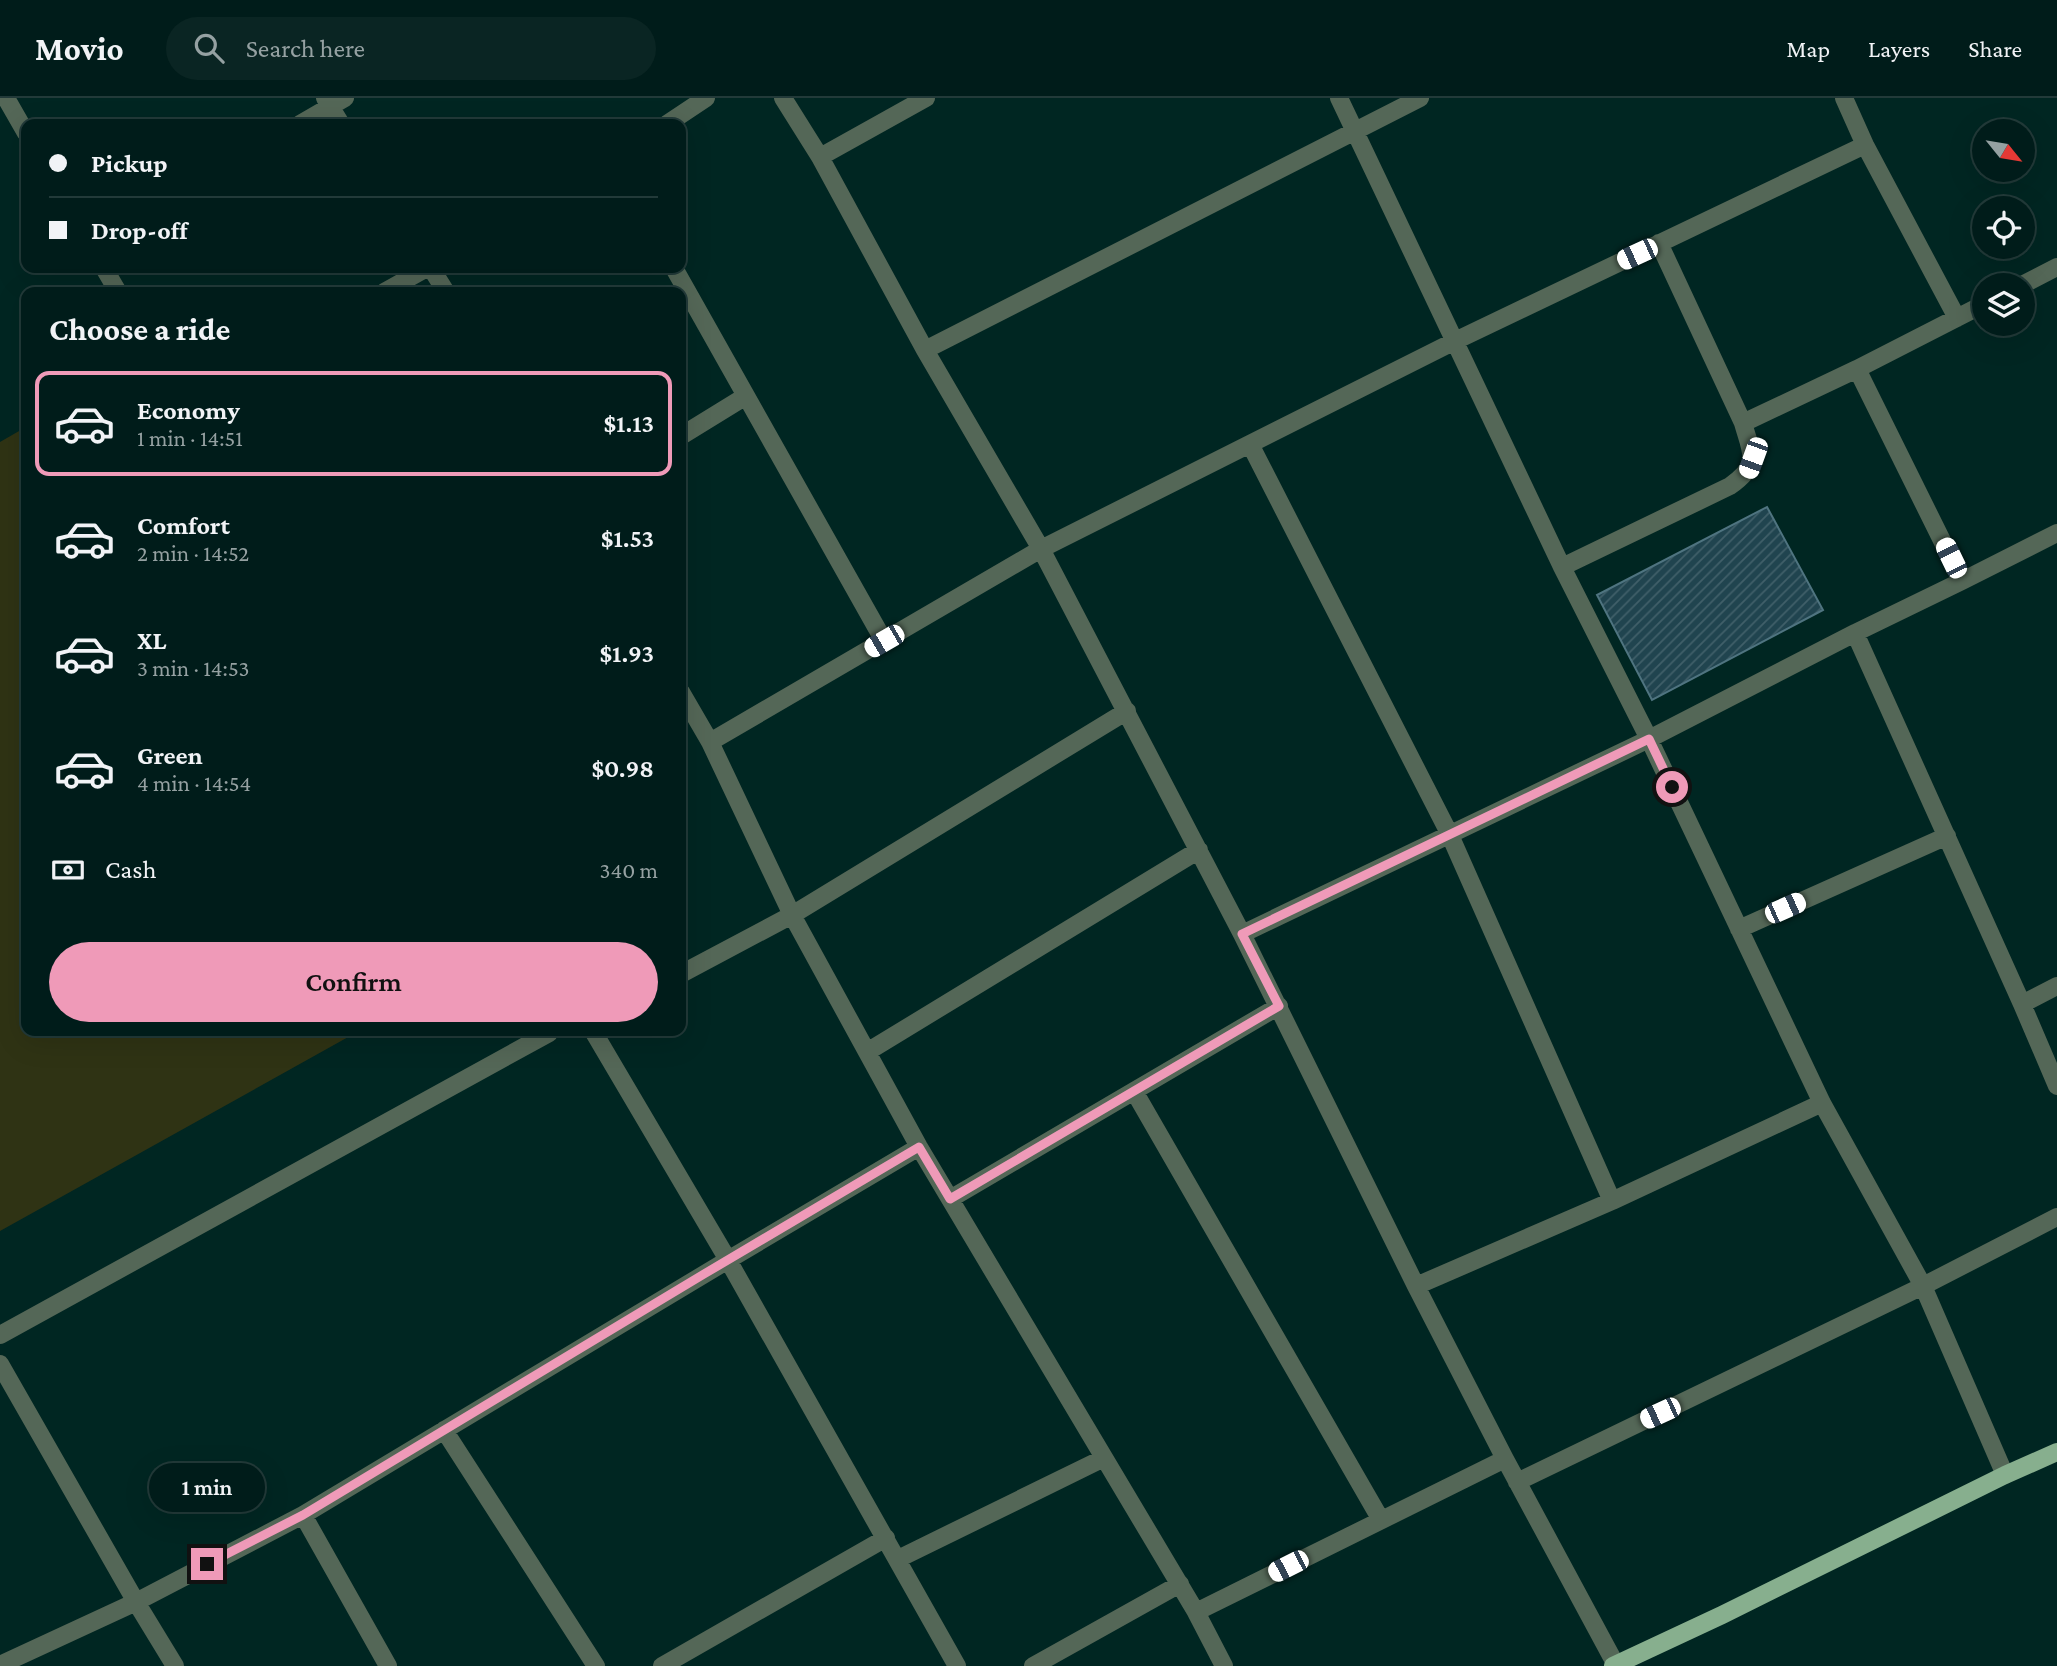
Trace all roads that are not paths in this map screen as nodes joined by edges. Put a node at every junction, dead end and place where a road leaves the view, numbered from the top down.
1 (6, 98) edge
2 (706, 98) edge
3 (926, 98) edge
4 (1339, 98) edge
5 (1420, 98) edge
6 (1844, 98) edge
7 (785, 99) edge
8 (333, 101) edge
9 (307, 119) edge
10 (339, 119) edge
11 (674, 119) edge
12 (21, 124) edge
13 (1354, 131) junction
14 (1865, 145) junction
15 (820, 157) junction
16 (1659, 243) junction
17 (2057, 267) edge
18 (420, 273) edge
19 (2035, 278) edge
20 (393, 287) edge
21 (686, 289) edge
22 (1972, 310) edge
23 (1957, 318) junction
24 (1455, 341) junction
25 (925, 350) junction
26 (1857, 369) junction
27 (746, 396) junction
28 (1743, 423) junction
29 (686, 433) edge
30 (1250, 444) junction
31 (2055, 540) edge
32 (1041, 549) junction
33 (1562, 567) junction
34 (1962, 581) junction
35 (1855, 633) junction
36 (884, 641) junction
37 (686, 701) edge
38 (1127, 711) junction
39 (1649, 739) junction
40 (710, 742) junction
41 (1449, 833) junction
42 (1947, 836) junction
43 (1199, 850) junction
44 (792, 915) junction
45 (1739, 929) junction
46 (1242, 934) junction
47 (686, 971) edge
48 (2057, 986) edge
49 (2022, 1004) junction
50 (1279, 1006) junction
51 (544, 1036) edge
52 (596, 1036) edge
53 (867, 1052) junction
54 (2057, 1086) edge
55 (1134, 1091) junction
56 (1822, 1103) junction
57 (919, 1147) junction
58 (950, 1199) junction
59 (1612, 1200) junction
60 (2057, 1217) edge
61 (728, 1260) junction
62 (1416, 1286) junction
63 (1923, 1286) junction
64 (0, 1335) edge
65 (0, 1364) edge
66 (444, 1430) junction
67 (2057, 1452) edge
68 (1104, 1458) junction
69 (1504, 1459) junction
70 (2006, 1475) junction
71 (1517, 1482) junction
72 (303, 1515) junction
73 (1381, 1520) junction
74 (886, 1538) junction
75 (898, 1559) junction
76 (1180, 1584) junction
77 (136, 1602) junction
78 (1196, 1612) junction
79 (0, 1665) edge
80 (1615, 1665) edge
81 (175, 1666) edge
82 (388, 1666) edge
83 (596, 1666) edge
84 (662, 1666) edge
85 (957, 1666) edge
86 (1033, 1666) edge
87 (1224, 1666) edge

1 - 12 street
2 - 11 street
3 - 15 street
4 - 13 street
5 - 13 street
6 - 14 street
7 - 15 street
8 - 9 street
8 - 10 street
13 - 24 street
13 - 25 street
14 - 16 street
14 - 23 street
15 - 25 street
16 - 24 street
16 - 28 street
17 - 19 street
18 - 20 street
21 - 27 street
22 - 23 street
23 - 26 street
24 - 30 street
24 - 33 street
25 - 32 street
26 - 28 street
26 - 34 street
27 - 29 street
27 - 36 street
28 - 33 street
30 - 32 street
30 - 41 street
31 - 34 street
32 - 36 street
32 - 38 street
33 - 39 street
34 - 35 street
35 - 39 street
35 - 42 street
36 - 40 street
37 - 40 street
38 - 43 street
38 - 44 street
39 - 41 street
39 - 45 street
40 - 44 street
41 - 46 street
41 - 59 street
42 - 45 street
42 - 49 street
43 - 46 street
43 - 53 street
44 - 47 street
44 - 53 street
45 - 56 street
46 - 50 street
48 - 49 street
49 - 54 street
50 - 55 street
50 - 62 street
51 - 64 street
52 - 61 street
53 - 57 street
55 - 58 street
55 - 73 street
56 - 59 street
56 - 63 street
57 - 58 street
57 - 61 street
58 - 68 street
59 - 62 street
60 - 63 street
61 - 66 street
61 - 74 street
62 - 69 street
63 - 70 street
63 - 71 street
65 - 77 street
66 - 72 street
66 - 83 street
67 - 70 main road
68 - 75 street
68 - 76 street
69 - 71 street
69 - 73 street
70 - 80 main road
71 - 80 street
72 - 77 street
72 - 82 street
73 - 78 street
74 - 75 street
74 - 84 street
75 - 85 street
76 - 78 street
76 - 86 street
77 - 79 street
77 - 81 street
78 - 87 street

